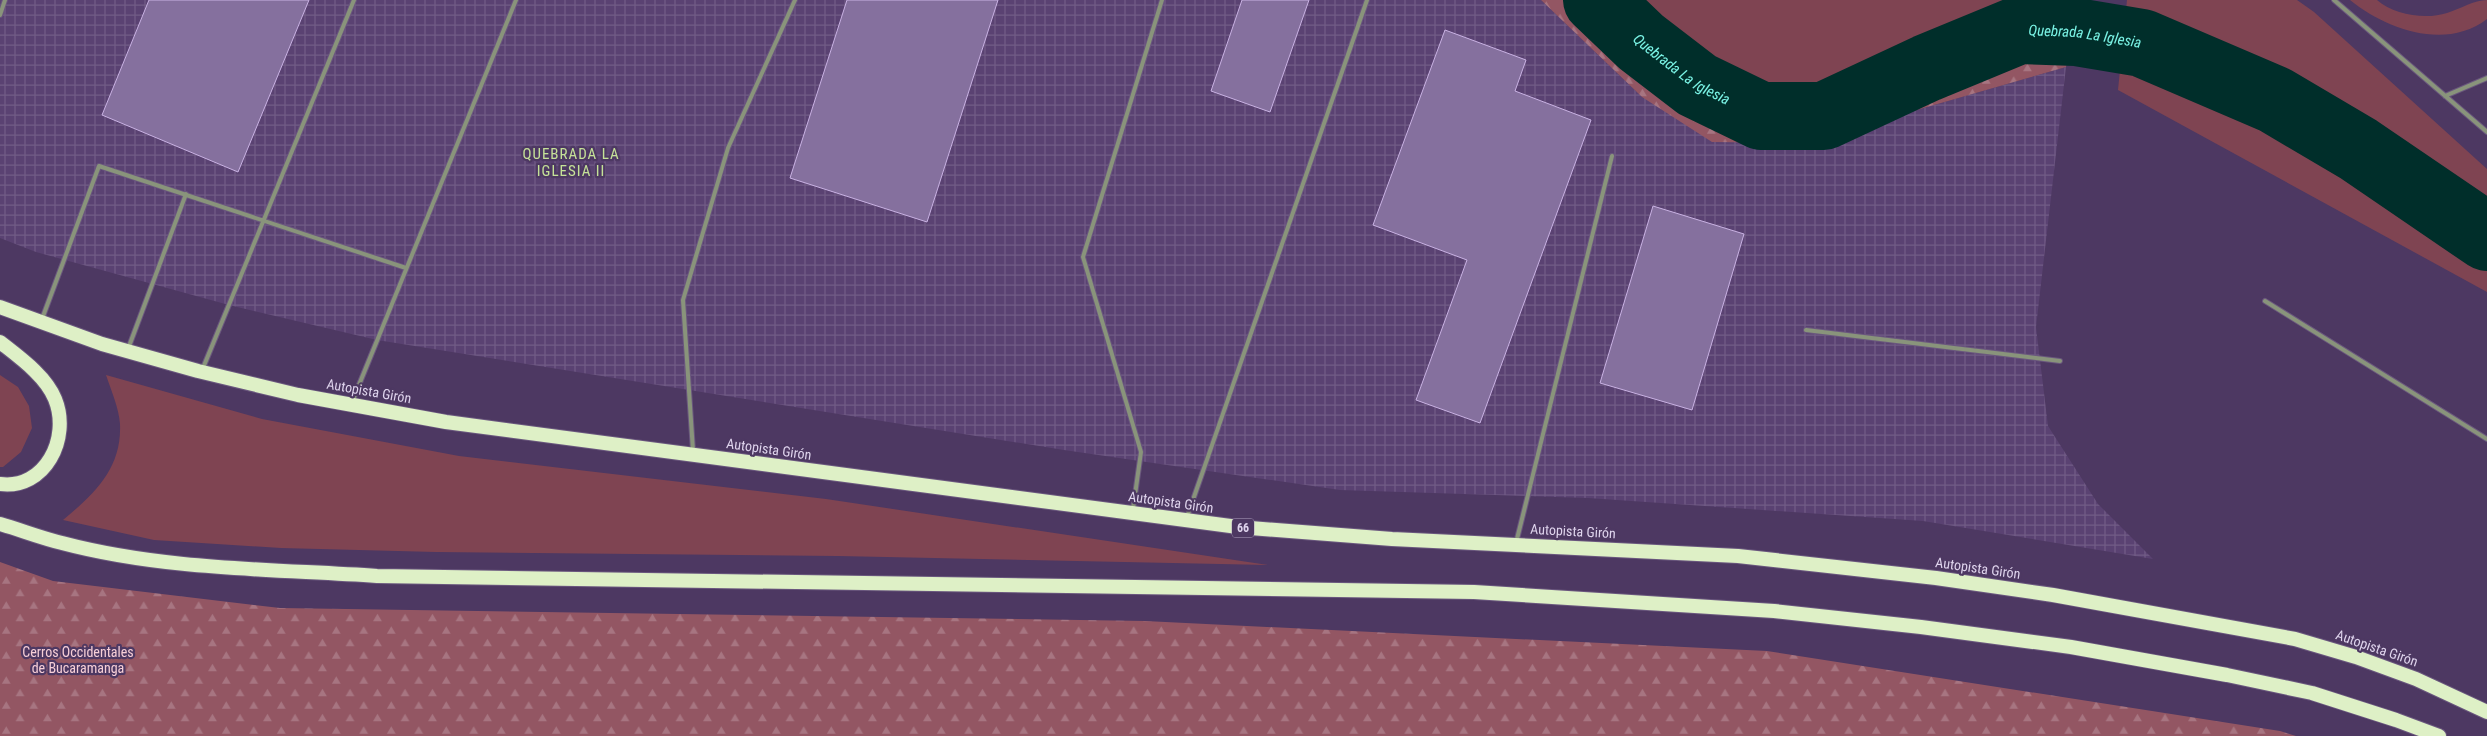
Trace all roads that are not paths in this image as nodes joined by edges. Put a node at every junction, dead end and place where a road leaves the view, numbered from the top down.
1 (5, 0) edge
2 (354, 0) edge
3 (516, 0) edge
4 (795, 0) edge
5 (1162, 0) edge
6 (1367, 0) edge
7 (2334, 0) edge
8 (0, 15) edge
9 (2487, 78) edge
10 (2445, 96) junction
11 (2487, 132) edge
12 (1612, 156) dead end
13 (186, 194) junction
14 (263, 220) junction
15 (406, 268) junction
16 (2265, 301) dead end
17 (0, 307) edge
18 (40, 323) junction
19 (1806, 330) dead end
20 (0, 342) edge
21 (127, 351) junction
22 (2060, 361) dead end
23 (202, 372) junction
24 (351, 404) junction
25 (2487, 439) edge
26 (693, 455) junction
27 (0, 484) edge
28 (1132, 514) junction
29 (1186, 521) junction
30 (0, 524) edge
31 (1516, 544) junction
32 (2487, 712) edge
33 (2439, 736) edge

1 - 8 lane
2 - 14 lane
3 - 15 lane
4 - 26 lane
5 - 28 lane
6 - 29 lane
7 - 10 lane
9 - 10 lane
10 - 11 lane
12 - 31 lane
13 - 14 lane
13 - 18 lane
13 - 21 lane
14 - 15 lane
14 - 23 lane
15 - 24 lane
16 - 25 lane
17 - 18 highway, Autopista Girón / 66
18 - 21 highway, Autopista Girón / 66
19 - 22 lane
20 - 27 highway
21 - 23 highway, Autopista Girón / 66
23 - 24 highway, Autopista Girón / 66
24 - 26 highway, Autopista Girón / 66
26 - 28 highway, Autopista Girón / 66
28 - 29 highway, Autopista Girón / 66
29 - 31 highway, Autopista Girón / 66
30 - 33 highway
31 - 32 highway, Autopista Girón / 66

